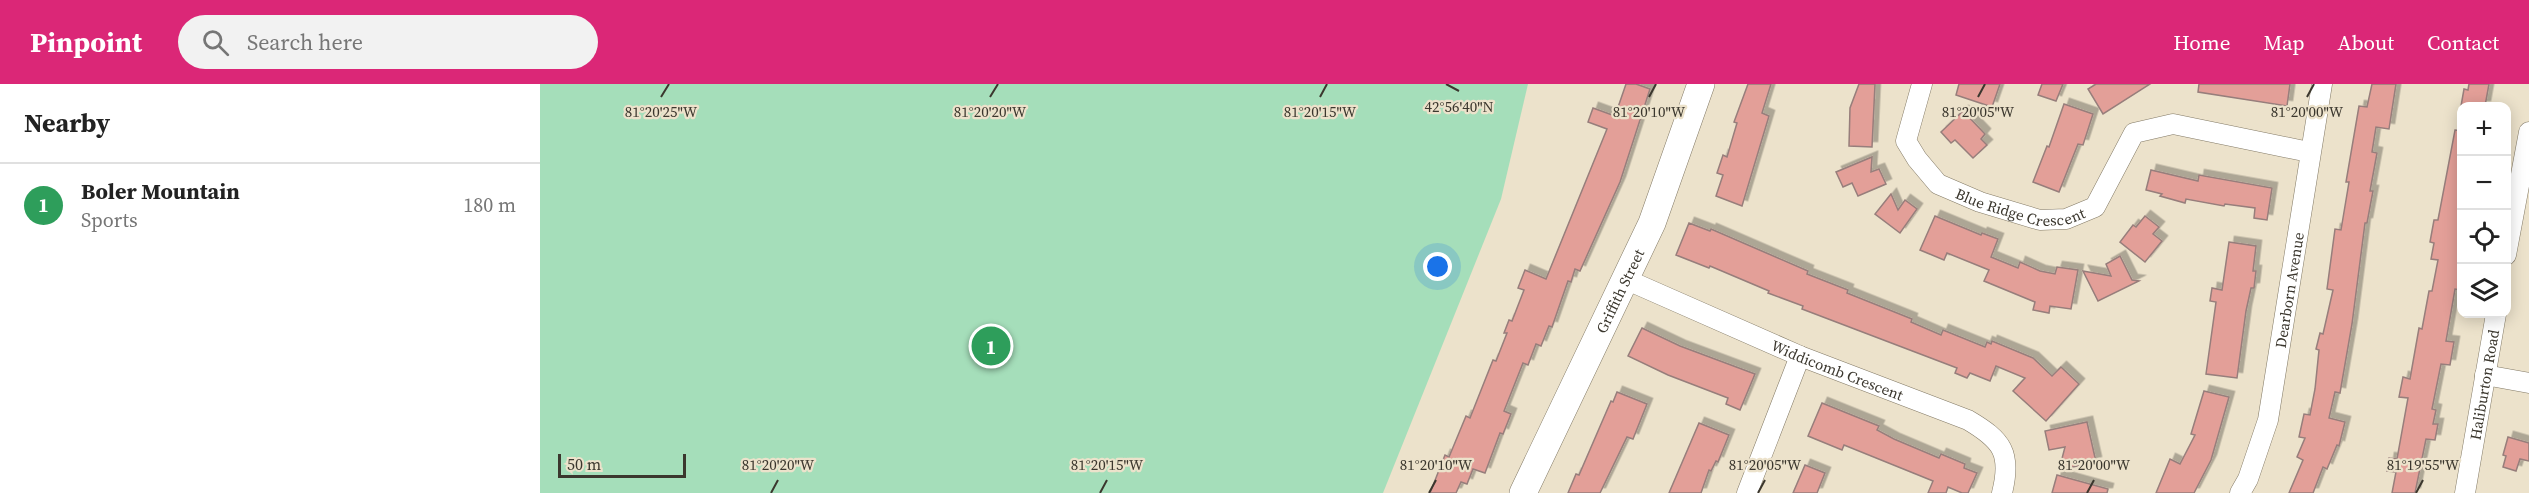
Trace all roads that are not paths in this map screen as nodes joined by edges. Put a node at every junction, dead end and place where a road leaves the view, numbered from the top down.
1 (1701, 84) edge
2 (1922, 84) edge
3 (2322, 84) edge
4 (2529, 132) edge
5 (2309, 152) junction
6 (2525, 172) edge
7 (2511, 233) edge
8 (1625, 279) junction
9 (2495, 318) edge
10 (1800, 356) junction
11 (2485, 375) junction
12 (2529, 383) edge
13 (1523, 493) edge
14 (1747, 493) edge
15 (2002, 493) edge
16 (2240, 493) edge
17 (2465, 493) edge

1 - 8 street, Griffith Street
2 - 5 street, Blue Ridge Crescent
3 - 5 street, Dearborn Avenue
4 - 6 street
5 - 16 street, Dearborn Avenue
6 - 7 street
8 - 10 street, Widdicomb Crescent
8 - 13 street, Griffith Street
9 - 11 street, Haliburton Road
10 - 14 street
10 - 15 street, Widdicomb Crescent
11 - 12 street
11 - 17 street, Haliburton Road

